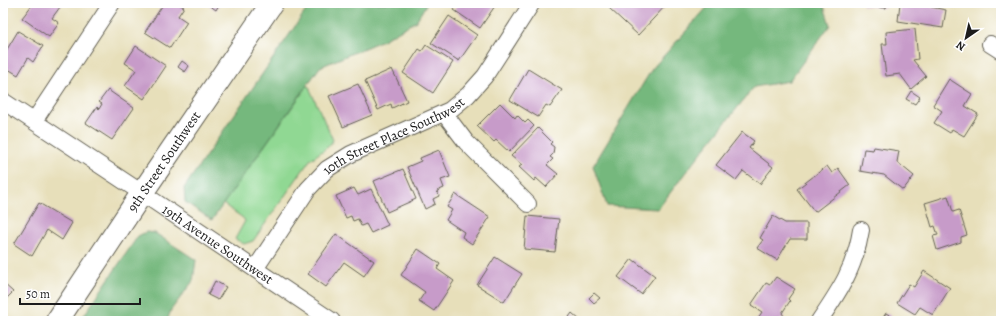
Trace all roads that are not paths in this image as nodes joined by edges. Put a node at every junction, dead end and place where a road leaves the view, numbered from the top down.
1 (112, 3) edge
2 (272, 3) edge
3 (532, 3) edge
4 (3, 101) edge
5 (444, 113) junction
6 (34, 121) junction
7 (142, 192) junction
8 (528, 204) dead end
9 (861, 230) dead end
10 (255, 269) junction
11 (57, 321) edge
12 (332, 321) edge
13 (819, 321) edge

1 - 6 street
2 - 7 main road, 9th Street Southwest
3 - 5 street, 10th Street Place Southwest
4 - 6 street, 19th Avenue Southwest
5 - 8 street
5 - 10 street, 10th Street Place Southwest
6 - 7 street, 19th Avenue Southwest
7 - 10 street, 19th Avenue Southwest
7 - 11 main road, 9th Street Southwest
9 - 13 street
10 - 12 street, 19th Avenue Southwest

